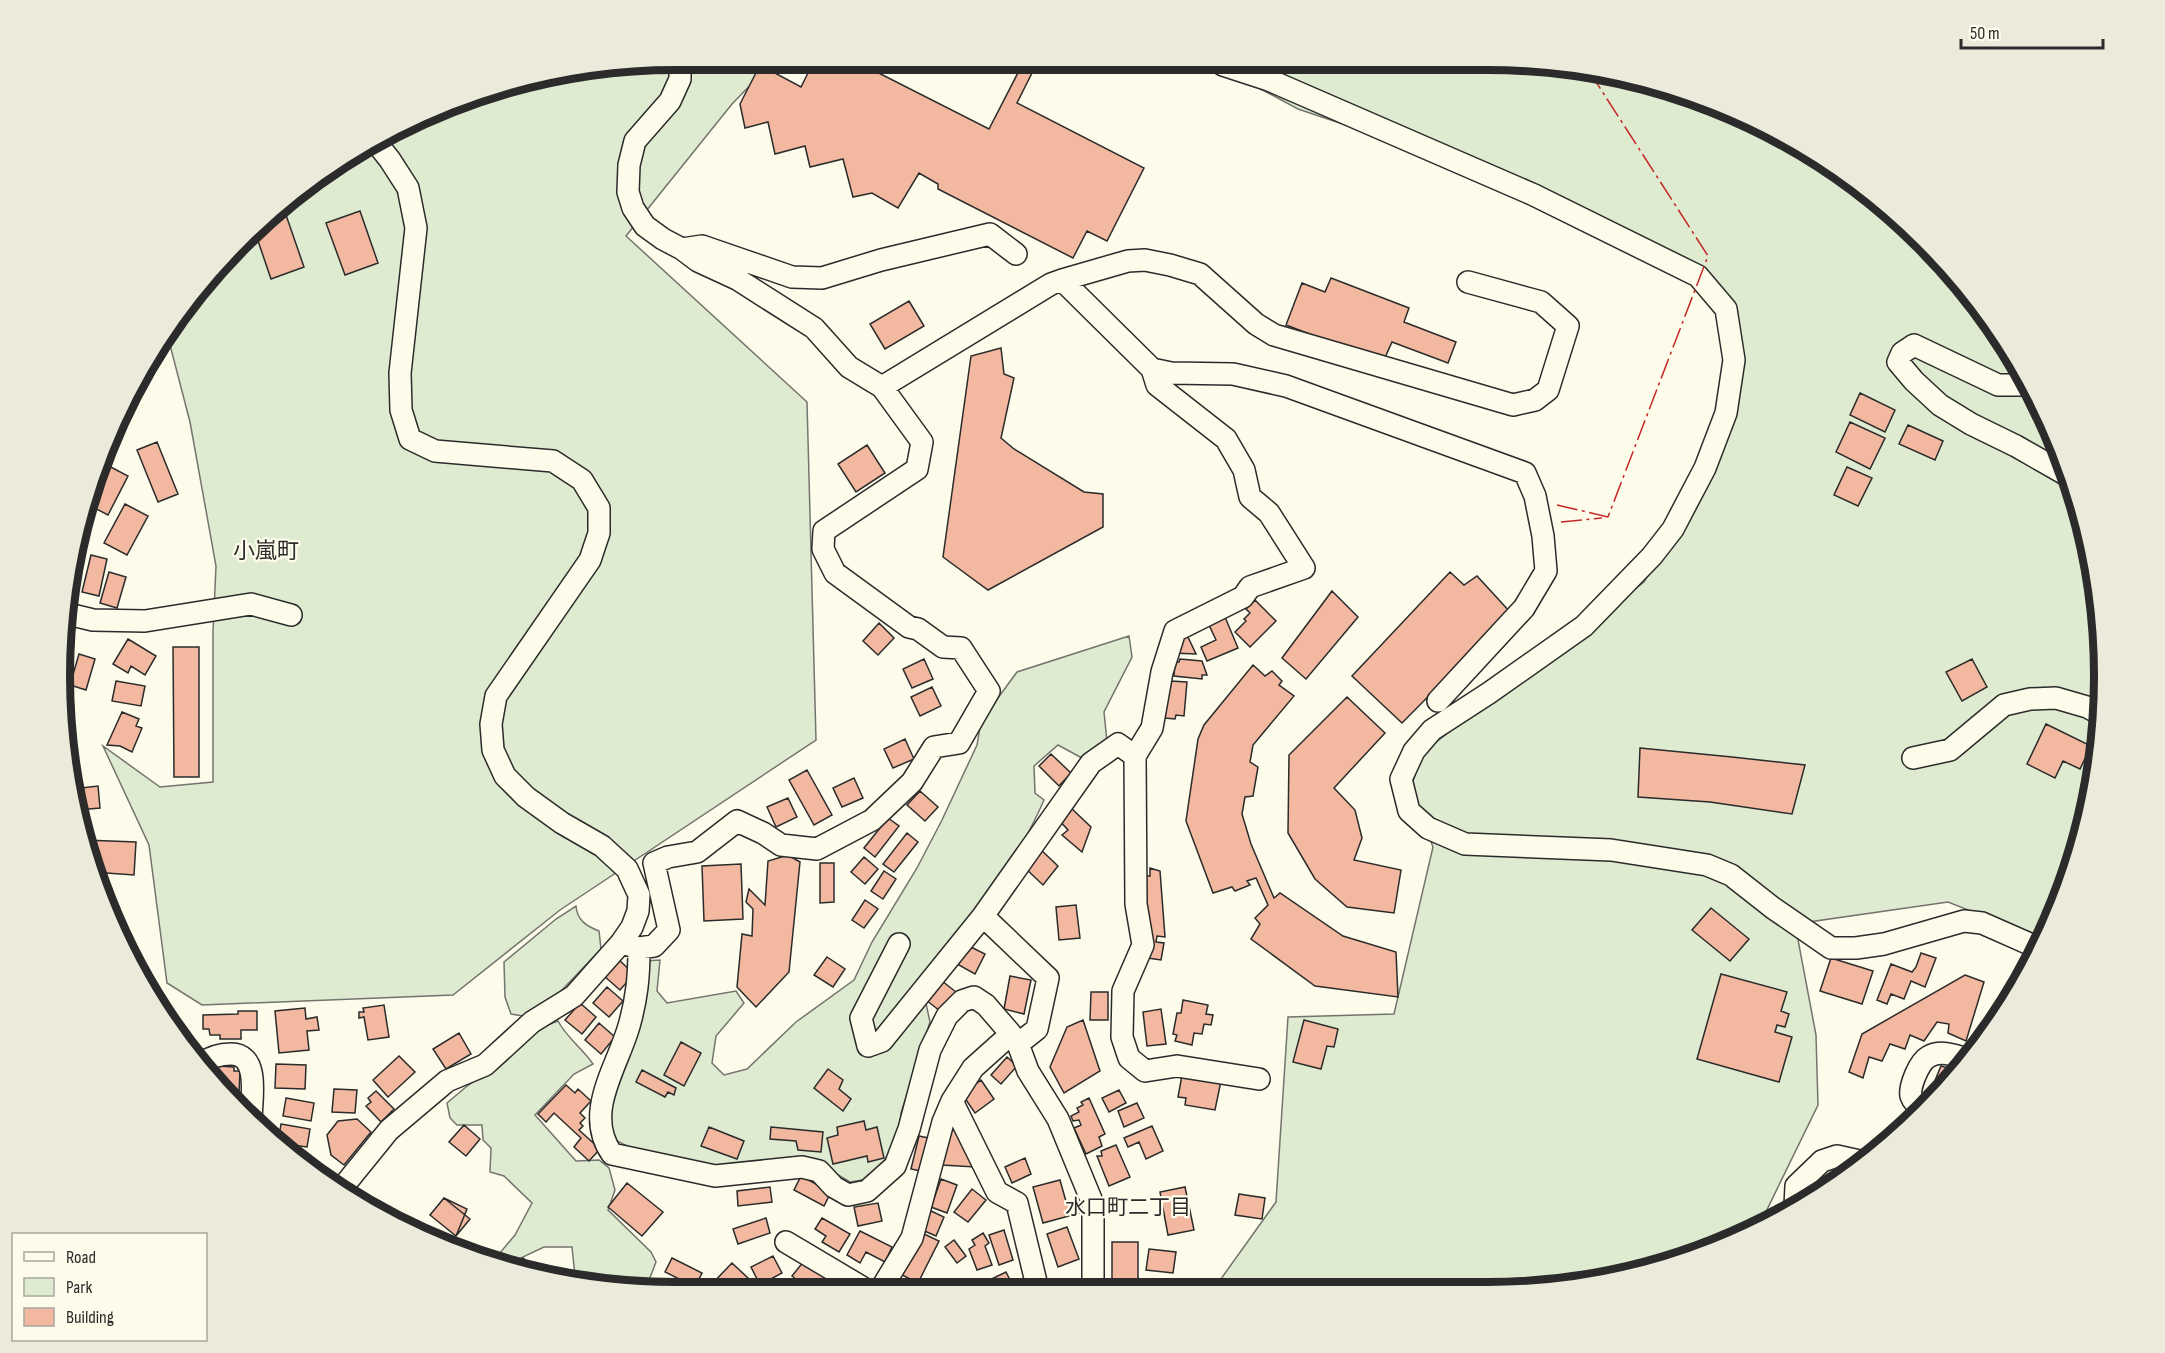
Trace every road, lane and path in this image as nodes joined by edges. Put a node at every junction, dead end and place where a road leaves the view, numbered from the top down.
1 (680, 70) edge
2 (1238, 70) edge
3 (380, 148) edge
4 (682, 249) junction
5 (1016, 254) dead end
6 (1062, 280) junction
7 (1468, 282) dead end
8 (1152, 369) junction
9 (2019, 385) edge
10 (882, 387) junction
11 (2057, 470) edge
12 (74, 615) edge
13 (291, 615) dead end
14 (1437, 701) dead end
15 (2093, 710) edge
16 (1135, 756) junction
17 (1913, 758) dead end
18 (983, 916) junction
19 (899, 944) dead end
20 (630, 945) junction
21 (2032, 945) edge
22 (1015, 1039) junction
23 (1959, 1057) edge
24 (207, 1059) edge
25 (1259, 1079) dead end
26 (952, 1101) junction
27 (1918, 1104) edge
28 (251, 1108) edge
29 (1853, 1160) edge
30 (346, 1184) edge
31 (1795, 1199) edge
32 (786, 1242) dead end
33 (846, 1282) edge
34 (885, 1282) edge
35 (1036, 1282) edge
36 (1093, 1282) edge

1 - 4 street
2 - 21 street
3 - 20 street
4 - 5 street
4 - 10 street
6 - 7 street
6 - 8 street
6 - 10 street
8 - 14 street
8 - 16 street
9 - 11 street
10 - 20 street
12 - 13 street
15 - 17 street
16 - 18 street
16 - 25 street
18 - 19 street
18 - 22 street
20 - 22 street
20 - 30 street
22 - 26 street
22 - 36 street
23 - 27 street
24 - 28 street
26 - 34 street
26 - 35 street
29 - 31 street
32 - 33 street

